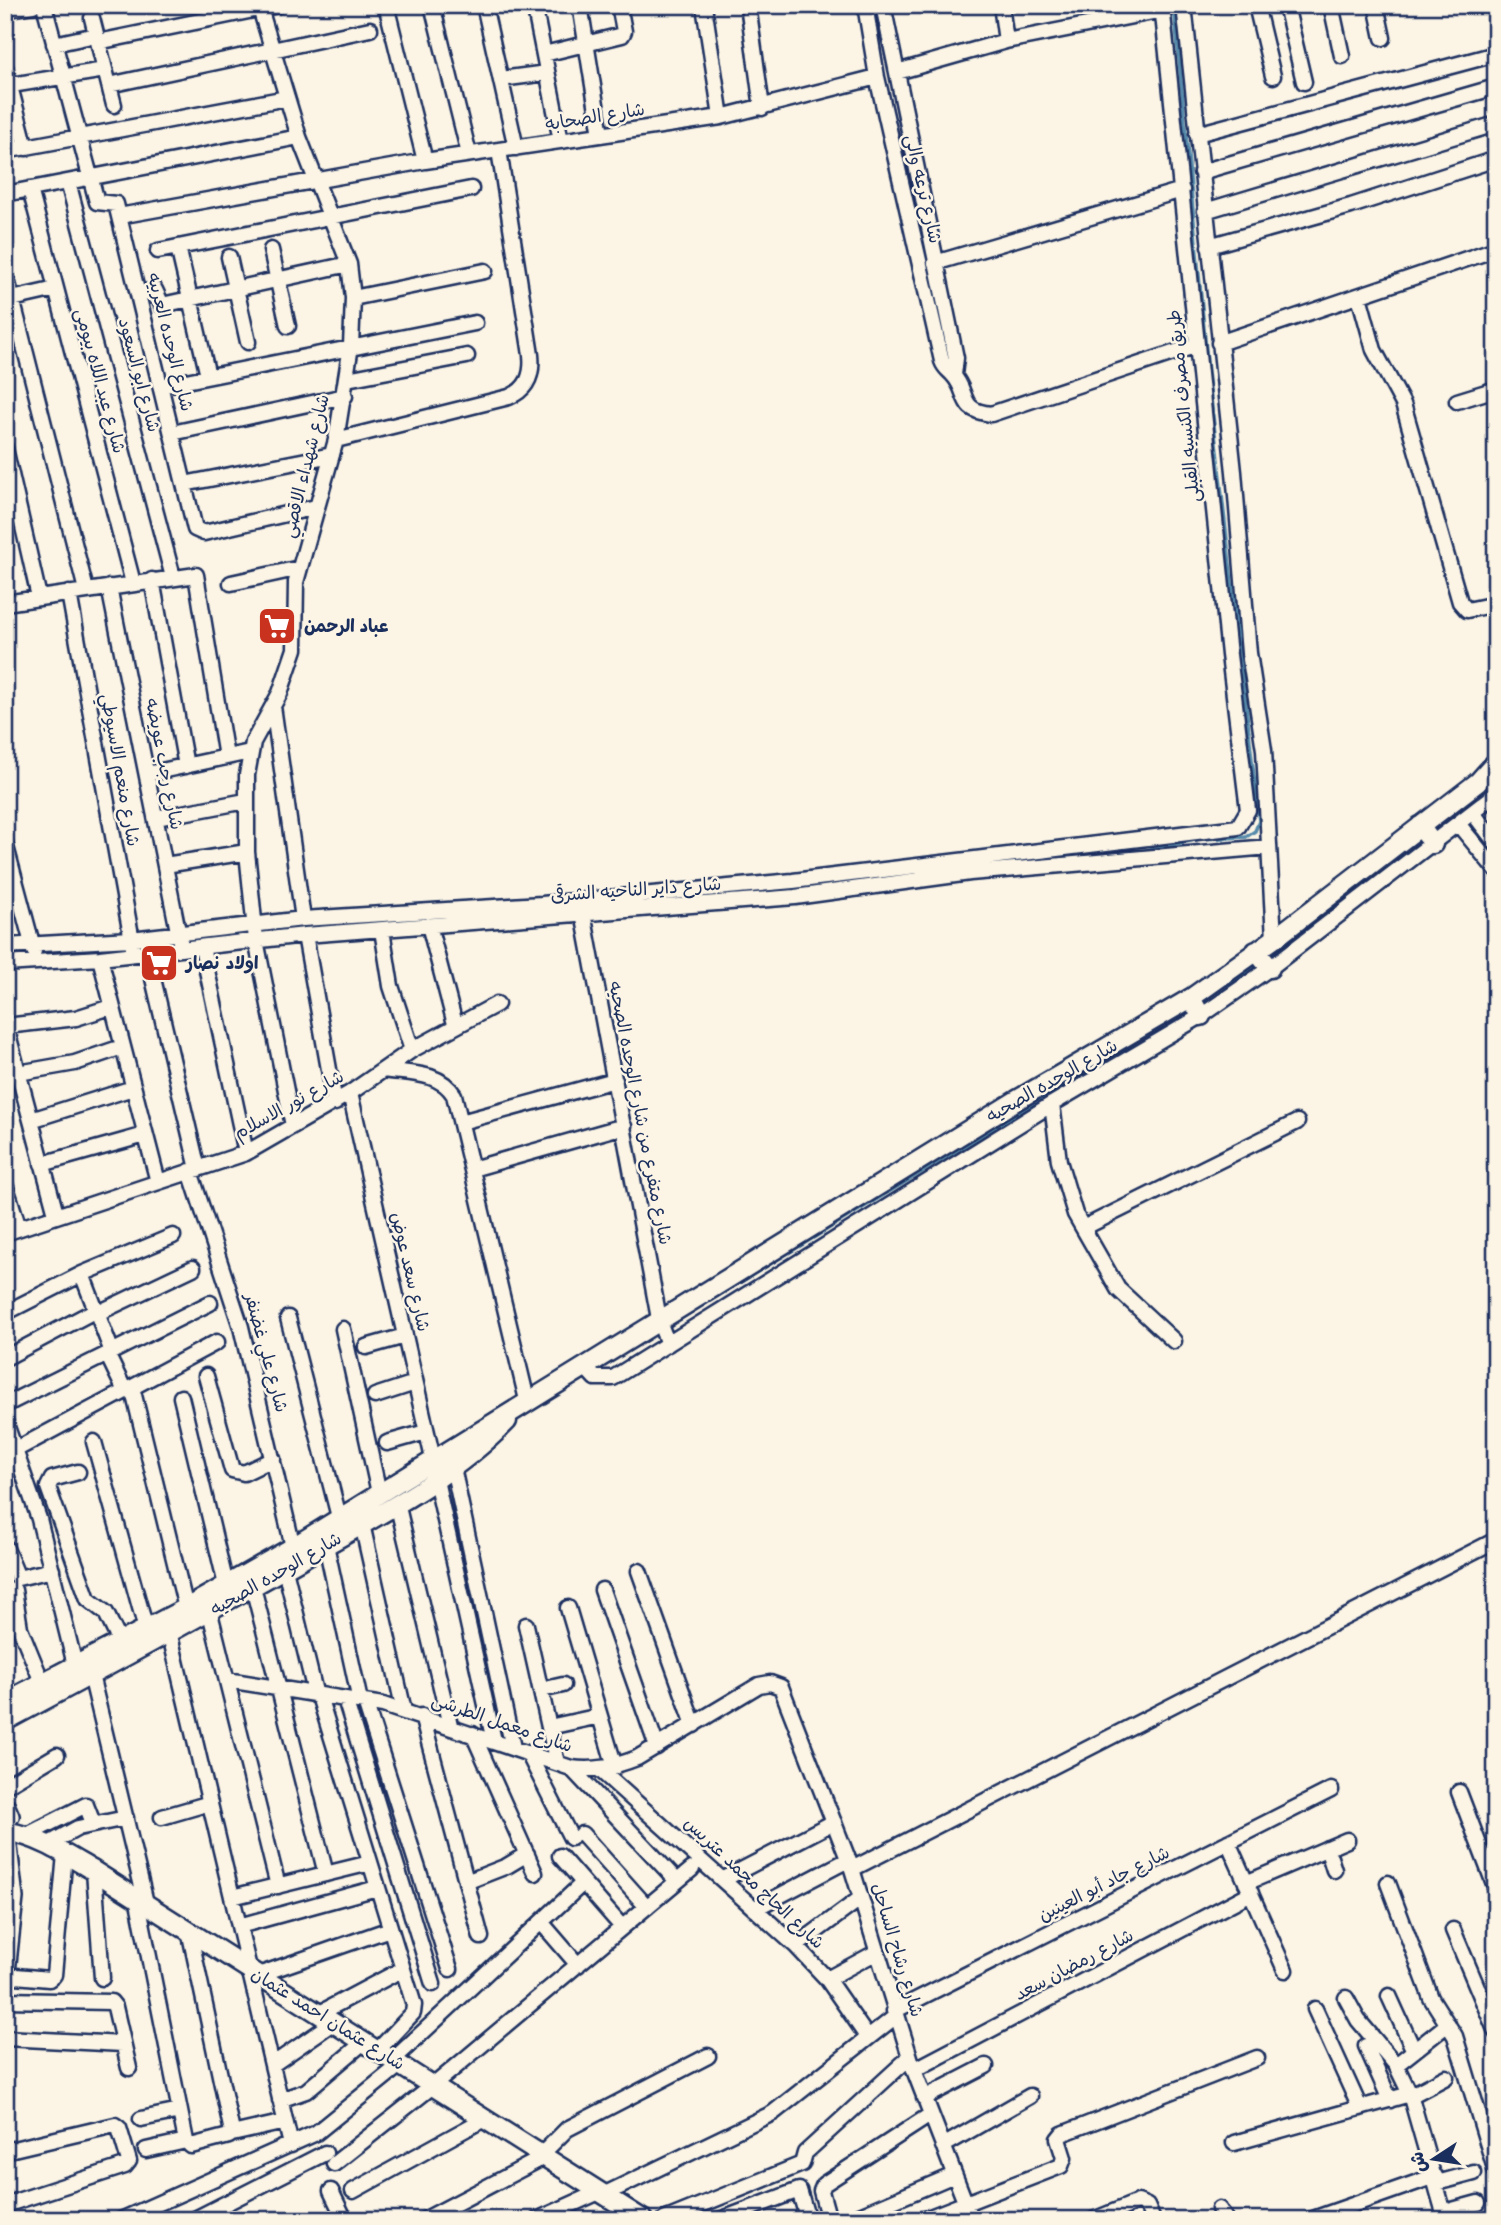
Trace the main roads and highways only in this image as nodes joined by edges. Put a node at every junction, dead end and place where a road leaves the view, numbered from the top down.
1 (5, 1807) edge
2 (5, 1821) edge
3 (5, 1831) edge
4 (5, 1974) edge

1 - 2 main road
3 - 4 main road

